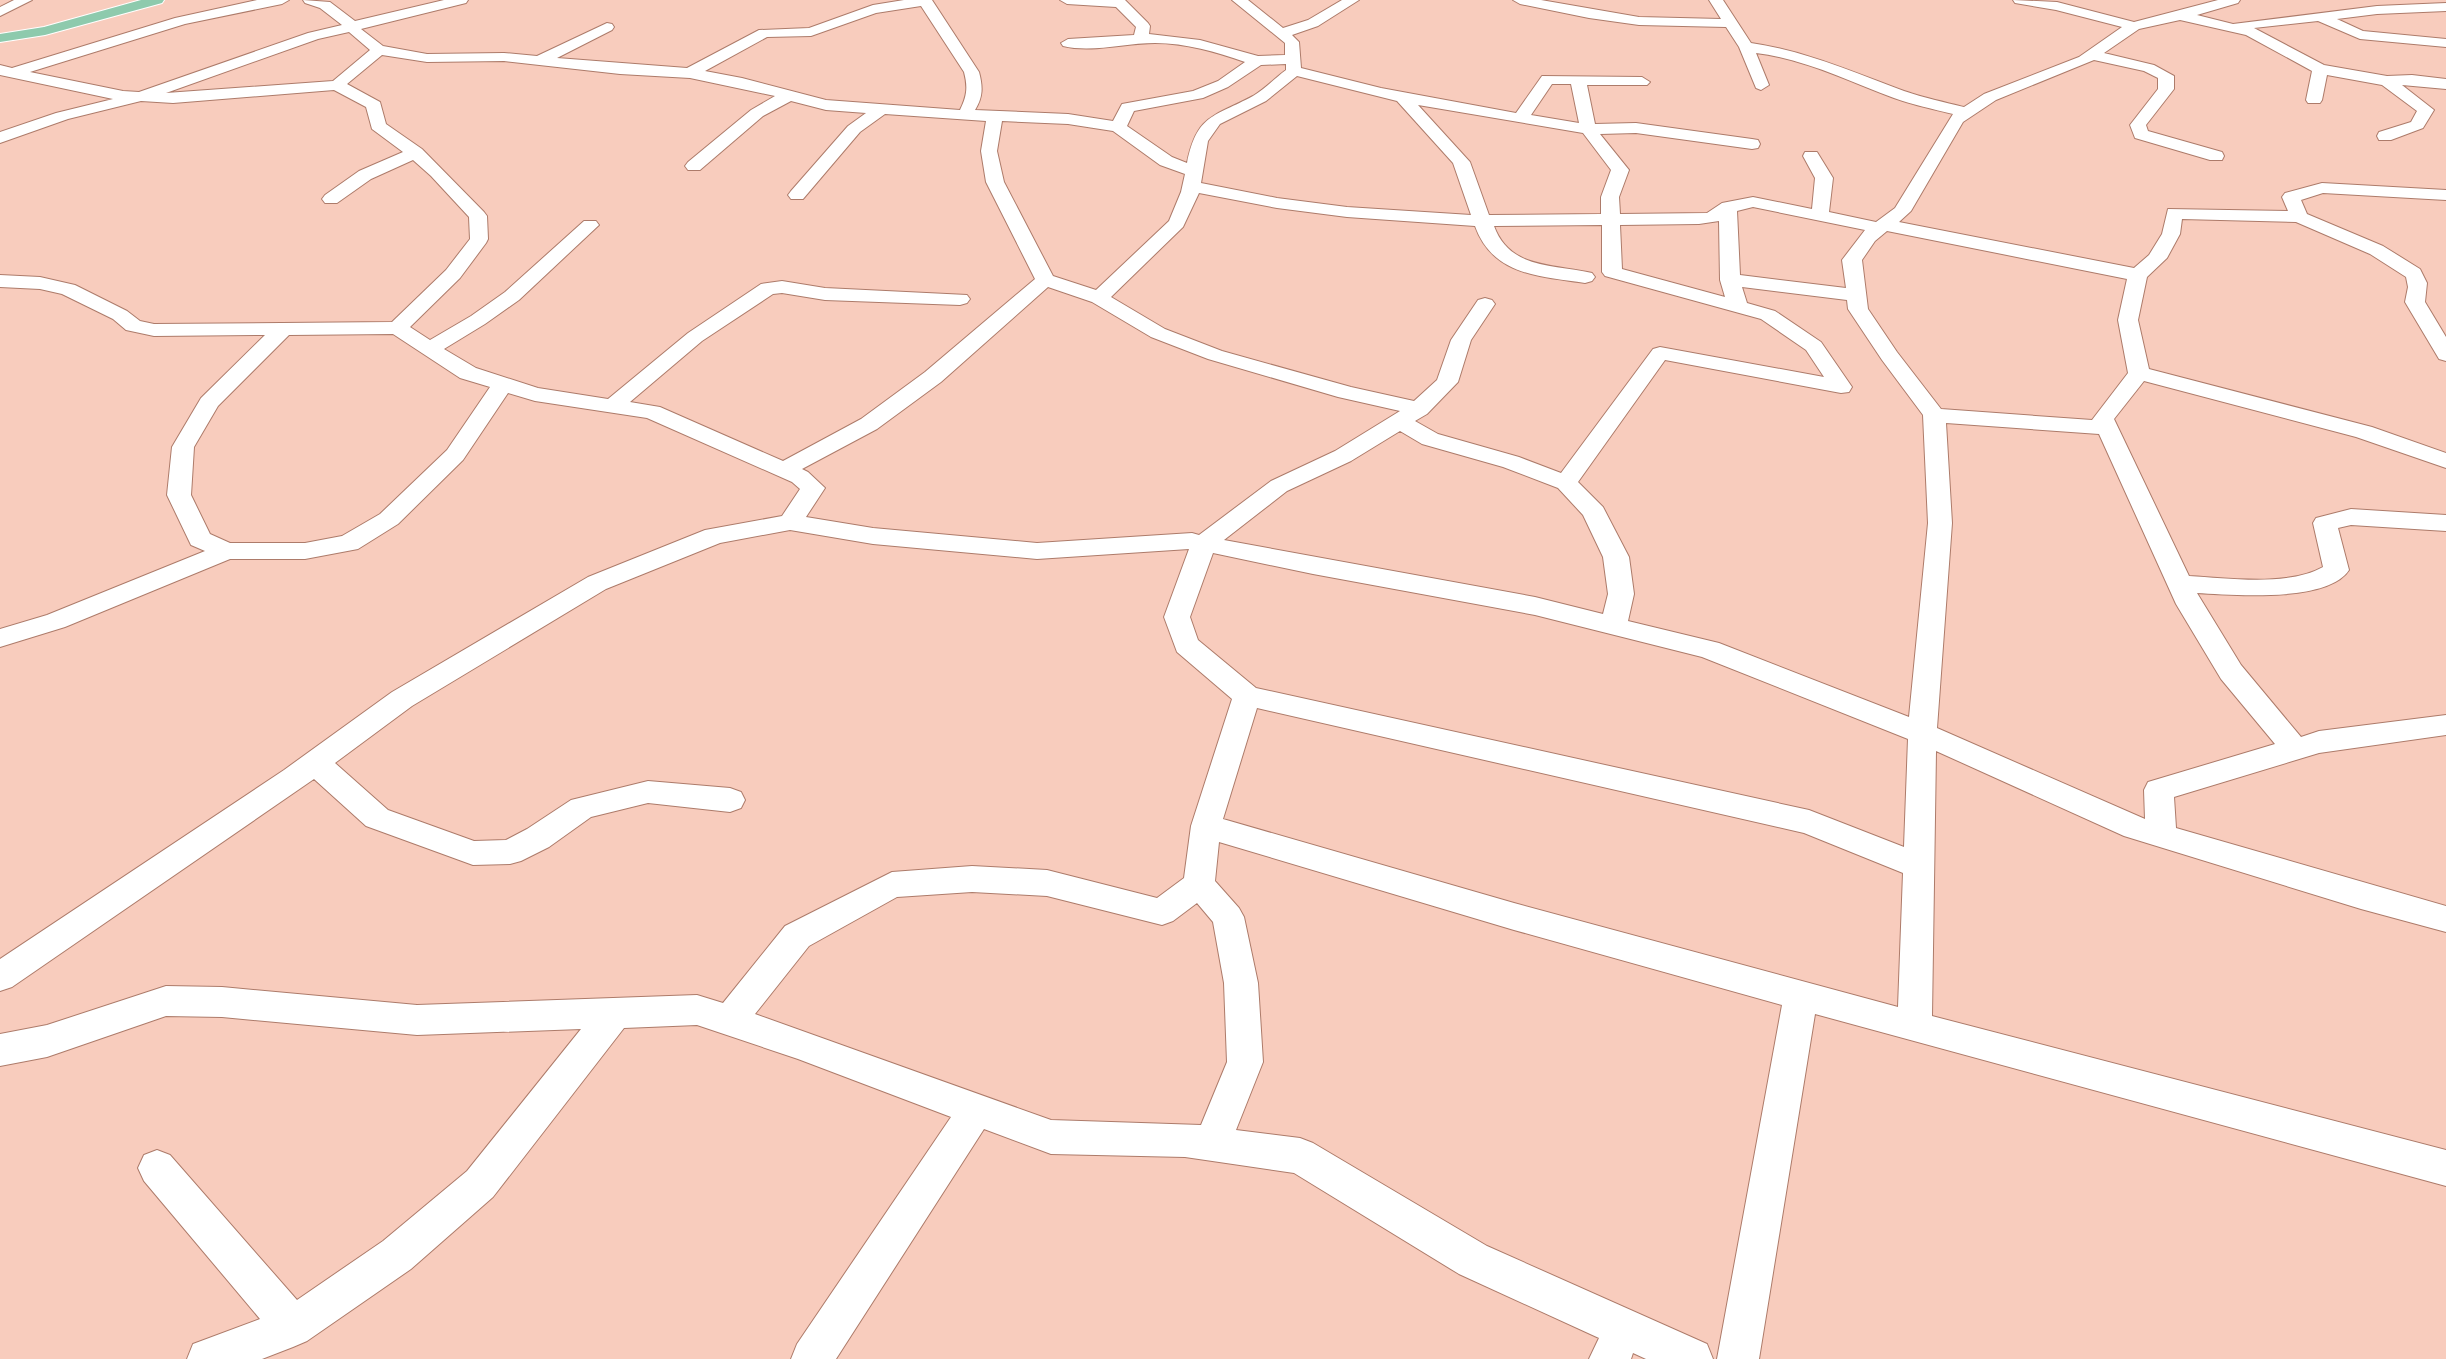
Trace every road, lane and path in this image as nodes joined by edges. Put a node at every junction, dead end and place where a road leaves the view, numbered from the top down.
1 (25, 0) edge
2 (157, 0) edge
3 (282, 0) edge
4 (310, 0) edge
5 (460, 0) edge
6 (925, 0) edge
7 (1067, 0) edge
8 (1239, 0) edge
9 (1352, 0) edge
10 (1520, 0) edge
11 (1716, 0) edge
12 (2020, 0) edge
13 (2233, 0) edge
14 (2058, 3) edge
15 (2446, 7) edge
16 (0, 12) edge
17 (2180, 16) junction
18 (2321, 17) junction
19 (1730, 24) junction
20 (2134, 26) junction
21 (607, 27) dead end
22 (2229, 27) junction
23 (353, 28) junction
24 (1282, 33) junction
25 (0, 38) edge
26 (1142, 38) junction
27 (1068, 43) dead end
28 (2446, 43) edge
29 (1746, 47) junction
30 (379, 50) junction
31 (2091, 55) junction
32 (541, 60) junction
33 (1257, 62) junction
34 (1294, 65) junction
35 (2320, 69) junction
36 (6, 71) edge
37 (690, 73) junction
38 (1578, 80) junction
39 (2387, 81) junction
40 (1642, 82) dead end
41 (2446, 84) edge
42 (337, 85) junction
43 (1761, 85) dead end
44 (789, 95) junction
45 (140, 97) junction
46 (1402, 97) junction
47 (2314, 100) dead end
48 (882, 108) junction
49 (1966, 113) junction
50 (965, 115) junction
51 (996, 116) junction
52 (1521, 118) junction
53 (1118, 127) junction
54 (1588, 129) junction
55 (2385, 136) dead end
56 (0, 138) edge
57 (1752, 144) dead end
58 (416, 154) junction
59 (1811, 156) dead end
60 (2216, 156) dead end
61 (694, 166) dead end
62 (1192, 179) junction
63 (797, 195) dead end
64 (2446, 195) edge
65 (331, 199) dead end
66 (1728, 207) junction
67 (1820, 215) junction
68 (2299, 217) junction
69 (1483, 220) junction
70 (1611, 220) junction
71 (590, 225) dead end
72 (1882, 226) junction
73 (2138, 275) junction
74 (1585, 277) dead end
75 (1045, 280) junction
76 (1730, 280) junction
77 (0, 281) edge
78 (1856, 295) junction
79 (1098, 298) junction
80 (960, 299) dead end
81 (1485, 304) dead end
82 (1738, 306) junction
83 (397, 328) junction
84 (283, 329) junction
85 (430, 348) junction
86 (2446, 355) edge
87 (2139, 373) junction
88 (503, 384) junction
89 (612, 406) junction
90 (1409, 415) junction
91 (1934, 415) junction
92 (2107, 428) junction
93 (2446, 461) edge
94 (783, 470) junction
95 (1566, 483) junction
96 (790, 522) junction
97 (2446, 523) edge
98 (1204, 543) junction
99 (227, 551) junction
100 (2181, 584) junction
101 (1614, 626) junction
102 (0, 638) edge
103 (1247, 696) junction
104 (2446, 725) edge
105 (1922, 733) junction
106 (2295, 749) junction
107 (315, 762) junction
108 (730, 800) dead end
109 (1206, 826) junction
110 (2161, 836) junction
111 (1919, 866) junction
112 (1199, 884) junction
113 (2446, 918) edge
114 (0, 977) edge
115 (1801, 994) junction
116 (615, 1013) junction
117 (729, 1021) junction
118 (1915, 1026) junction
119 (0, 1050) edge
120 (976, 1110) junction
121 (1212, 1144) junction
122 (157, 1168) dead end
123 (2446, 1168) edge
124 (293, 1327) junction
125 (1617, 1343) edge
126 (208, 1359) edge
127 (812, 1359) edge
128 (1692, 1359) edge
129 (1738, 1359) edge

1 - 16 street
2 - 25 main road
3 - 36 street
4 - 23 street
5 - 23 street
6 - 37 street
6 - 50 street
7 - 26 street
8 - 24 street
9 - 24 street
10 - 19 street
11 - 19 street
12 - 14 street
13 - 17 street
14 - 20 street
15 - 18 street
17 - 20 street
17 - 22 street
18 - 22 street
18 - 28 street
19 - 29 street
20 - 31 street
21 - 32 street
22 - 35 street
23 - 30 street
23 - 45 street
24 - 34 street
26 - 27 street
26 - 33 street
29 - 43 street
29 - 49 street
30 - 32 street
30 - 42 street
31 - 49 street
31 - 60 street
32 - 37 street
33 - 34 street
33 - 53 street
34 - 46 street
34 - 62 street
35 - 39 street
35 - 47 street
36 - 45 street
37 - 44 street
38 - 40 street
38 - 52 street
38 - 54 street
39 - 41 street
39 - 55 street
42 - 45 street
42 - 58 street
44 - 48 street
44 - 61 street
45 - 56 street
46 - 52 street
46 - 69 street
48 - 50 street
48 - 63 street
49 - 72 street
50 - 51 street
51 - 53 street
51 - 75 street
52 - 54 street
53 - 62 street
54 - 57 street
54 - 70 street
58 - 65 street
58 - 83 street
59 - 67 street
62 - 69 street
62 - 79 street
64 - 68 street
66 - 67 street
66 - 70 street
66 - 76 street
67 - 72 street
68 - 73 street
68 - 86 street
69 - 70 street
69 - 74 street
70 - 82 street
71 - 85 street
72 - 73 street
72 - 78 street
73 - 87 street
75 - 79 street
75 - 94 street
76 - 78 street
76 - 82 street
77 - 84 street
78 - 91 street
79 - 90 street
80 - 89 street
81 - 90 street
82 - 95 street
83 - 84 street
83 - 85 street
84 - 99 street
85 - 88 street
87 - 92 street
87 - 93 street
88 - 89 street
88 - 99 street
89 - 94 street
90 - 95 street
90 - 98 street
91 - 92 street
91 - 105 street
92 - 100 street
94 - 96 street
95 - 101 street
96 - 98 street
96 - 107 street
97 - 100 street
98 - 101 street
98 - 103 street
99 - 102 street
100 - 106 street
101 - 105 street
103 - 109 street
103 - 111 street
104 - 106 street
105 - 110 street
105 - 111 street
106 - 110 street
107 - 108 street
107 - 114 street
109 - 112 street
109 - 115 street
110 - 113 street
111 - 118 street
112 - 117 street
112 - 121 street
115 - 118 street
115 - 129 street
116 - 117 street
116 - 119 street
116 - 124 street
117 - 120 street
118 - 123 street
120 - 121 street
120 - 127 street
121 - 125 street
122 - 124 street
124 - 126 street
125 - 128 street

